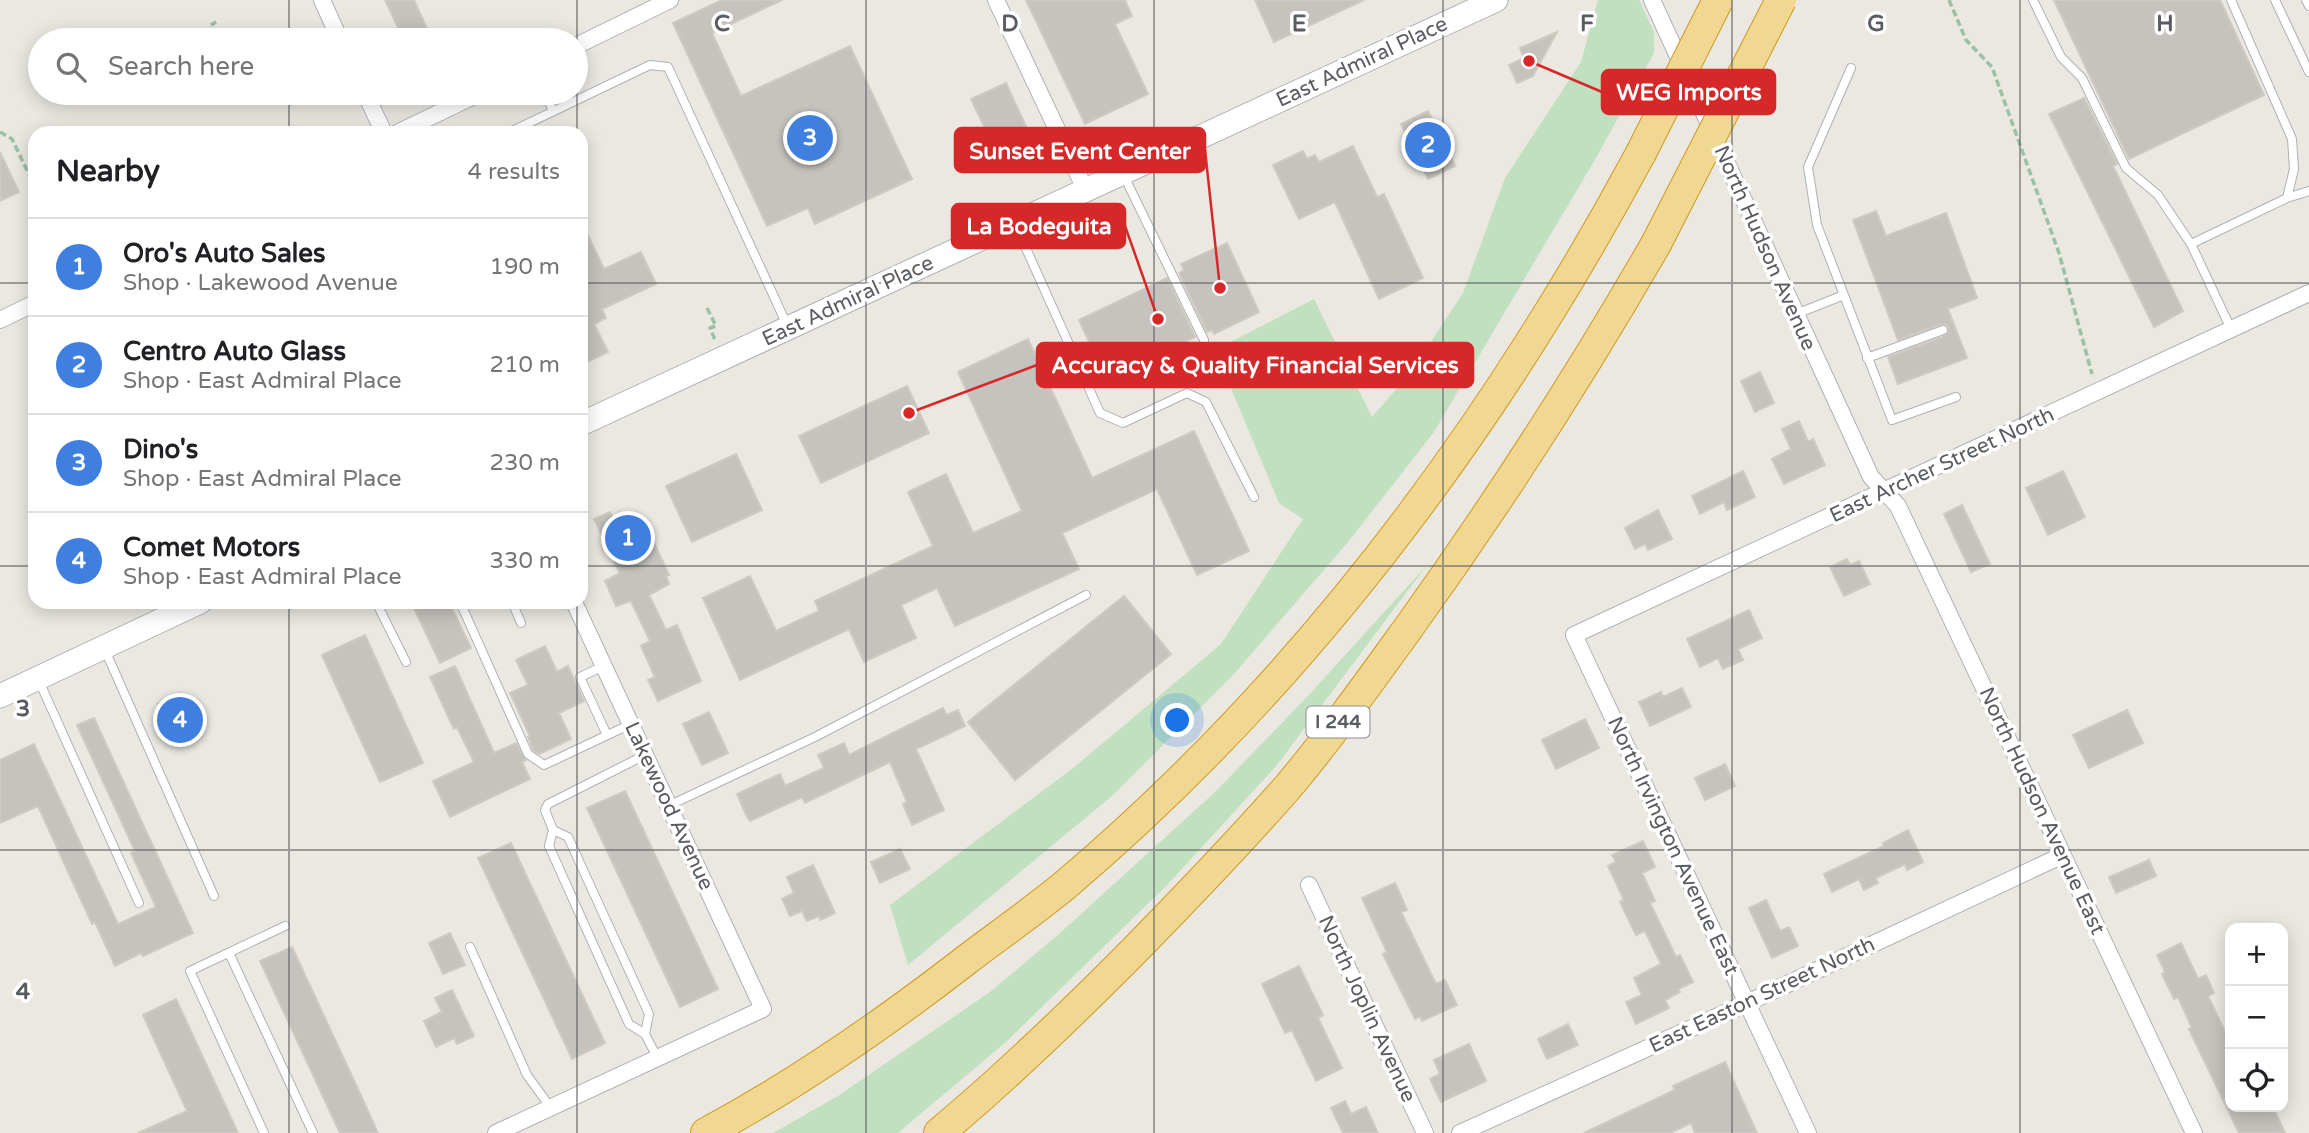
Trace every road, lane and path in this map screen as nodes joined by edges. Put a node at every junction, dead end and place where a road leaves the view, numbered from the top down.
1 (322, 0) edge
2 (996, 0) edge
3 (1496, 0) edge
4 (1652, 0) edge
5 (1718, 0) edge
6 (1781, 0) edge
7 (1949, 0) edge
8 (2033, 0) edge
9 (2231, 0) edge
10 (2275, 0) edge
11 (2306, 0) edge
12 (664, 1) edge
13 (2309, 6) edge
14 (216, 22) dead end
15 (211, 25) dead end
16 (335, 28) edge
17 (588, 40) edge
18 (1851, 68) dead end
19 (2309, 72) edge
20 (588, 95) edge
21 (371, 105) edge
22 (455, 105) edge
23 (551, 105) edge
24 (567, 105) edge
25 (554, 111) junction
26 (381, 126) edge
27 (412, 126) edge
28 (523, 126) edge
29 (0, 132) edge
30 (28, 172) edge
31 (1123, 174) junction
32 (1086, 191) junction
33 (2309, 191) edge
34 (2287, 198) junction
35 (1015, 224) junction
36 (2191, 244) junction
37 (2309, 293) edge
38 (1844, 295) junction
39 (28, 306) edge
40 (707, 308) dead end
41 (1796, 314) junction
42 (0, 320) edge
43 (788, 328) junction
44 (2231, 329) junction
45 (1943, 330) dead end
46 (1204, 340) dead end
47 (724, 358) junction
48 (1867, 358) junction
49 (2096, 392) junction
50 (1956, 397) dead end
51 (588, 421) edge
52 (1884, 492) junction
53 (1254, 497) dead end
54 (1086, 594) dead end
55 (185, 609) edge
56 (379, 609) edge
57 (463, 609) edge
58 (515, 609) edge
59 (577, 609) edge
60 (522, 623) dead end
61 (1574, 635) joint
62 (104, 647) junction
63 (406, 663) dead end
64 (604, 666) junction
65 (38, 678) junction
66 (0, 696) edge
67 (631, 724) junction
68 (607, 735) junction
69 (645, 755) junction
70 (668, 806) junction
71 (553, 830) junction
72 (2063, 855) junction
73 (1309, 885) dead end
74 (214, 896) dead end
75 (139, 903) dead end
76 (285, 926) dead end
77 (470, 947) dead end
78 (229, 953) junction
79 (1747, 1003) junction
80 (645, 1034) junction
81 (658, 1060) junction
82 (551, 1108) junction
83 (264, 1133) edge
84 (313, 1133) edge
85 (496, 1133) edge
86 (706, 1133) edge
87 (939, 1133) edge
88 (1425, 1133) edge
89 (1460, 1133) edge
90 (1808, 1133) edge
91 (2194, 1133) edge

1 - 16 street
2 - 32 street
3 - 31 main road, East Admiral Place
4 - 41 street, North Hudson Avenue
5 - 86 highway, bridge
6 - 87 highway, I 244, bridge
7 - 49 path
8 - 36 lane
9 - 34 lane
10 - 19 lane
11 - 13 lane
12 - 17 street
14 - 15 path
18 - 38 lane
20 - 43 lane
21 - 26 street
22 - 27 street
23 - 25 lane
24 - 25 lane
25 - 28 lane
29 - 30 path
31 - 32 main road, East Admiral Place
31 - 46 lane
32 - 35 main road, East Admiral Place
33 - 34 lane
34 - 36 lane
35 - 43 main road, East Admiral Place
35 - 53 lane
36 - 44 lane
37 - 44 street, East Archer Street North
38 - 41 lane
38 - 48 lane
39 - 42 street
40 - 47 path
41 - 52 street, North Hudson Avenue
43 - 47 main road, East Admiral Place
44 - 49 street, East Archer Street North
45 - 48 lane
47 - 51 main road, East Admiral Place
48 - 50 lane
49 - 52 street, East Archer Street North
52 - 61 street, East Archer Street North
52 - 72 street, North Hudson Avenue East
54 - 70 lane
55 - 62 main road
56 - 63 lane
57 - 68 lane
58 - 60 lane
59 - 64 street, Lakewood Avenue
61 - 79 street, North Irvington Avenue East
62 - 65 main road
62 - 74 lane
64 - 67 street, Lakewood Avenue
64 - 68 lane
65 - 66 main road
65 - 75 lane
67 - 68 lane
67 - 69 street, Lakewood Avenue
69 - 70 street, Lakewood Avenue
69 - 71 lane
70 - 81 street, Lakewood Avenue
71 - 80 lane
71 - 80 lane
72 - 79 street, East Easton Street North
72 - 91 street, North Hudson Avenue East
73 - 88 street, North Joplin Avenue
76 - 78 lane
77 - 82 lane
78 - 83 lane
78 - 84 lane
79 - 89 street, East Easton Street North
79 - 90 street, North Irvington Avenue East
80 - 81 lane
81 - 82 street
82 - 85 street

